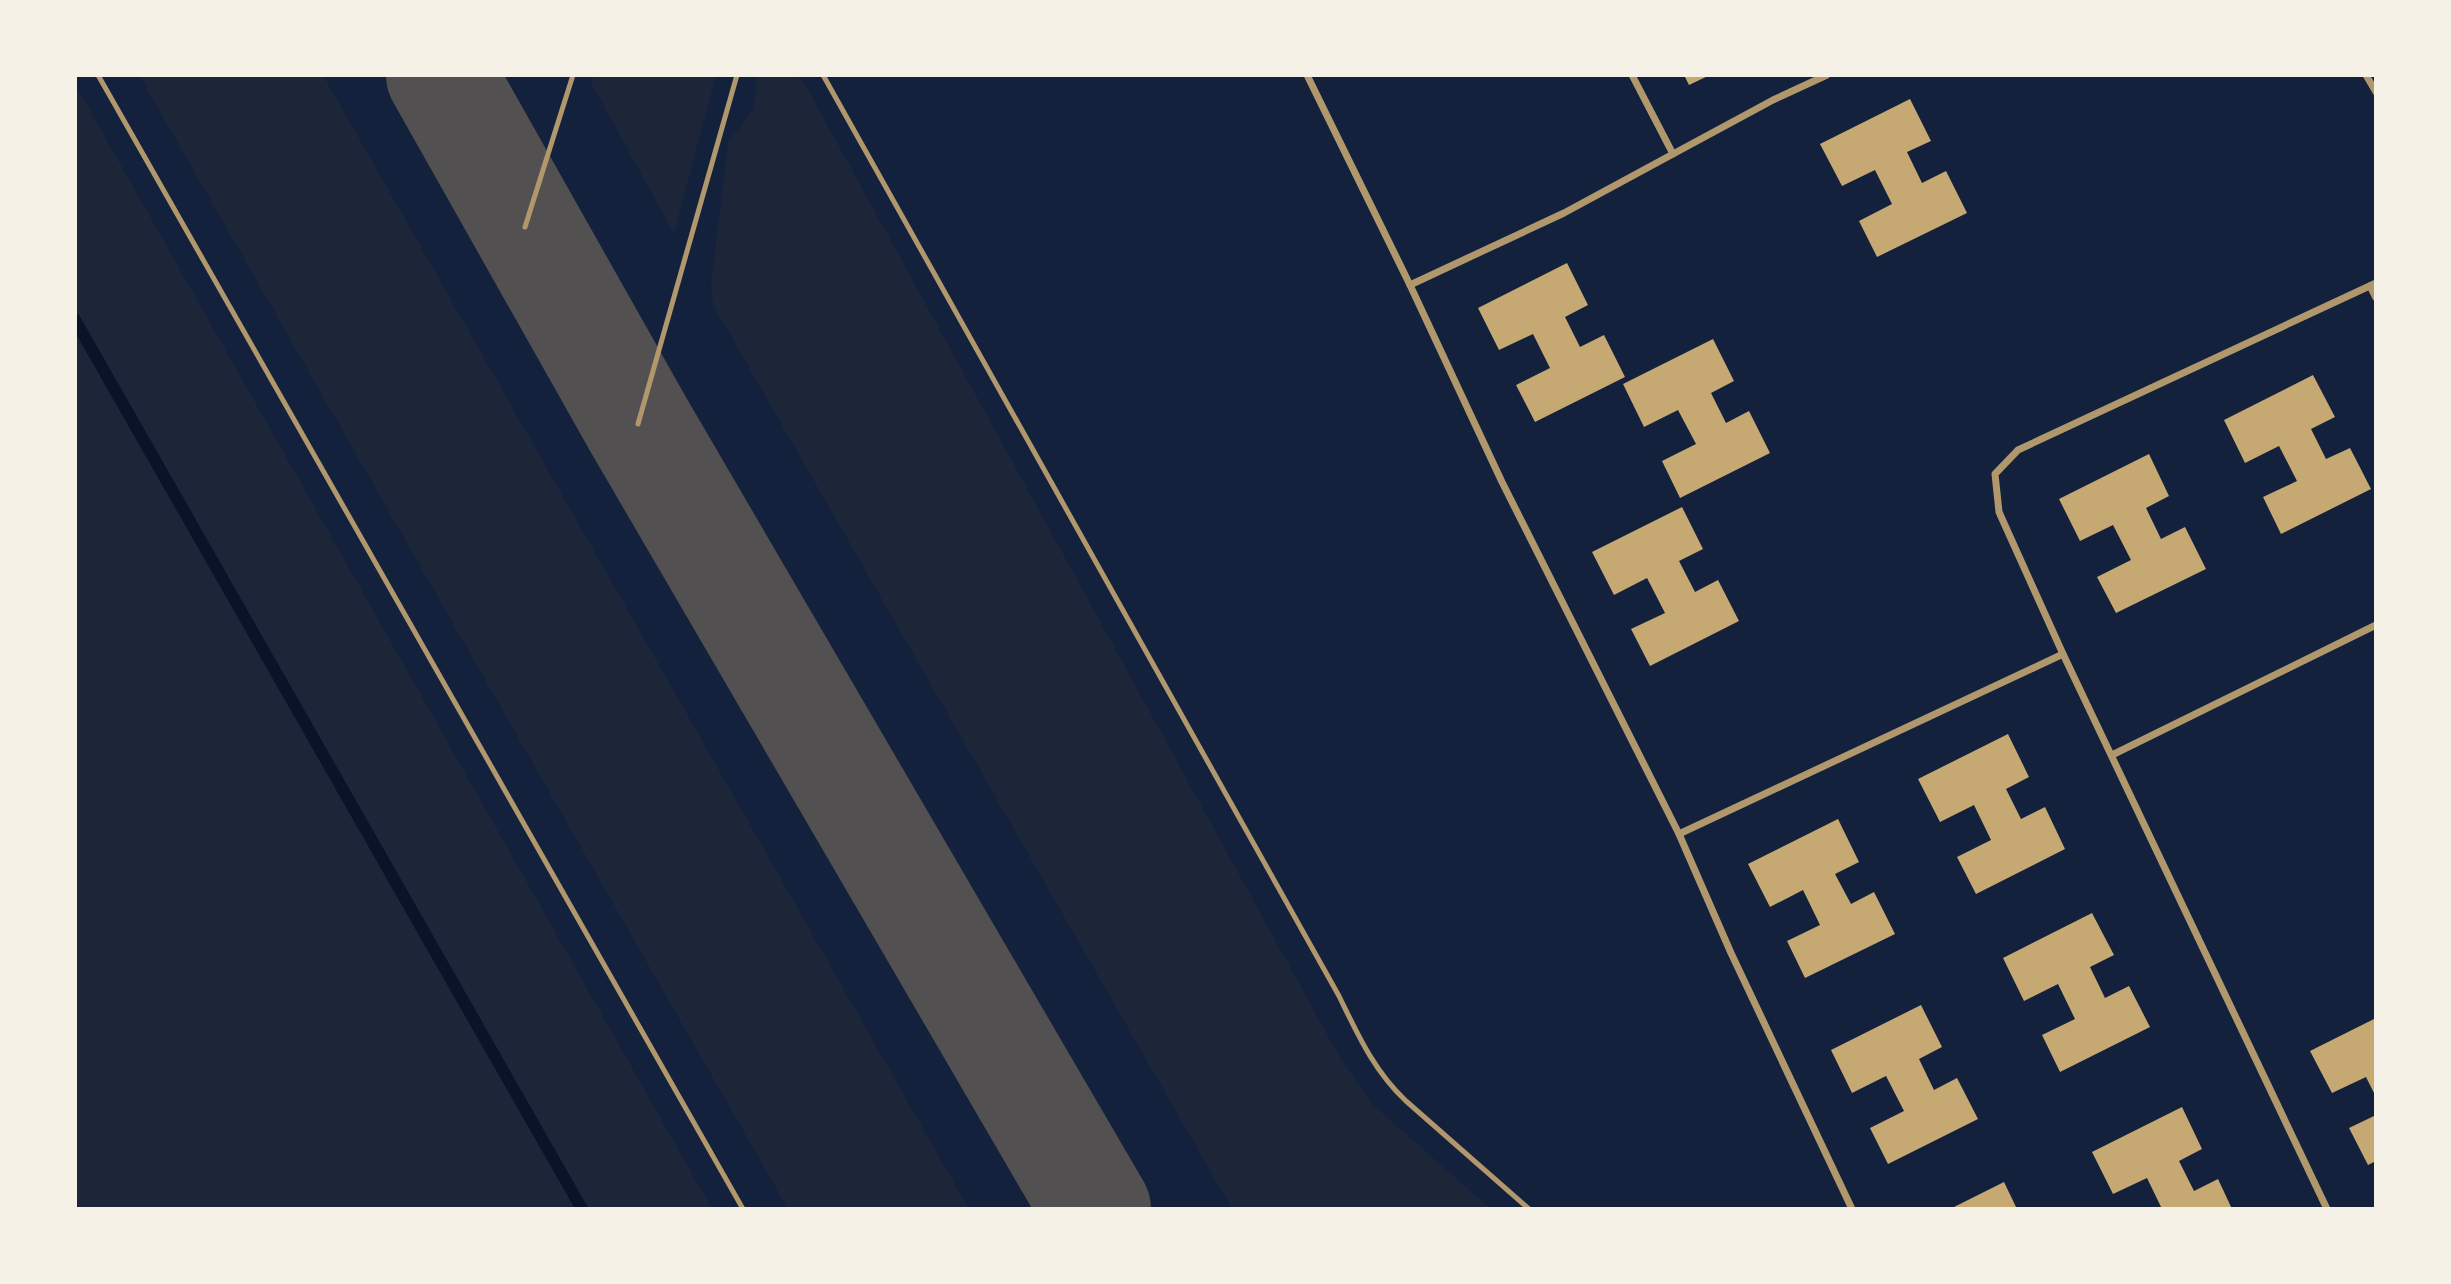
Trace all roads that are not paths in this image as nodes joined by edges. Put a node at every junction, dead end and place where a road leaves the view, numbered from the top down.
1 (99, 75) edge
2 (573, 75) edge
3 (737, 75) edge
4 (823, 75) edge
5 (1307, 75) edge
6 (1632, 75) edge
7 (1827, 75) edge
8 (2366, 75) edge
9 (2376, 92) edge
10 (1673, 154) junction
11 (525, 227) dead end
12 (1410, 285) junction
13 (2373, 285) edge
14 (2376, 299) edge
15 (638, 424) dead end
16 (2376, 625) edge
17 (2063, 654) junction
18 (2112, 755) junction
19 (1679, 834) junction
20 (743, 1209) edge
21 (1529, 1209) edge
22 (1852, 1209) edge
23 (2327, 1209) edge

1 - 20 lane
2 - 11 lane
3 - 15 lane
4 - 21 lane
5 - 12 street
6 - 10 street
7 - 10 street
8 - 9 street
10 - 12 street
12 - 19 street
13 - 14 street
13 - 17 street
16 - 18 street
17 - 18 street
17 - 19 street
18 - 23 street
19 - 22 street

